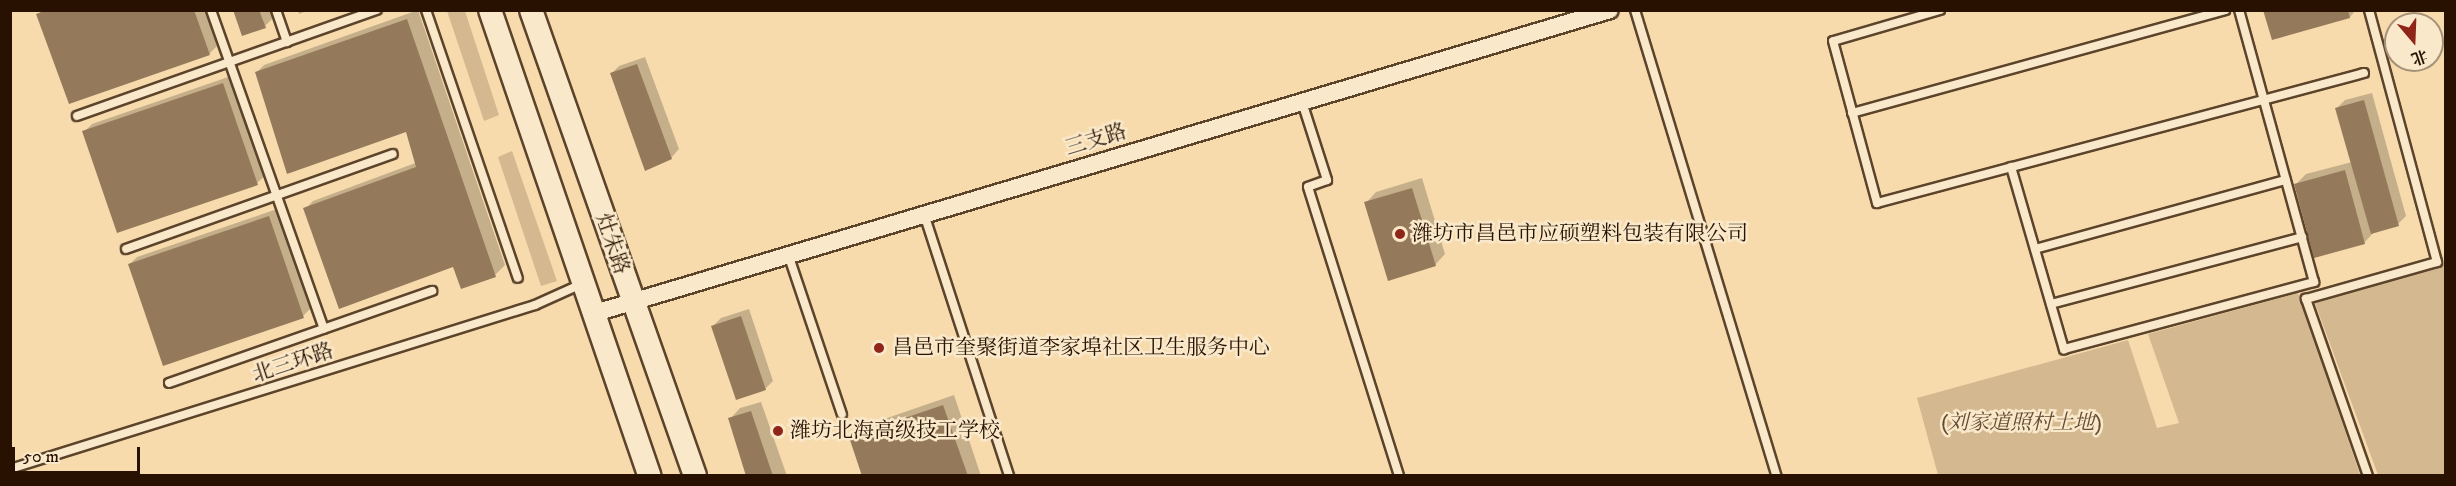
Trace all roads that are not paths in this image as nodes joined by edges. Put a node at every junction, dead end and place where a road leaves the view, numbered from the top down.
1 (211, 10) edge
2 (276, 10) edge
3 (377, 10) edge
4 (426, 10) edge
5 (490, 10) edge
6 (531, 10) edge
7 (1610, 10) edge
8 (1635, 10) edge
9 (1940, 10) edge
10 (2225, 10) edge
11 (2239, 10) edge
12 (2369, 10) edge
13 (287, 42) junction
14 (229, 62) junction
15 (2364, 73) dead end
16 (2264, 99) junction
17 (1302, 102) junction
18 (1852, 113) junction
19 (77, 116) dead end
20 (393, 154) dead end
21 (2011, 167) junction
22 (2286, 180) junction
23 (277, 195) junction
24 (924, 214) junction
25 (2302, 237) junction
26 (126, 249) dead end
27 (2035, 249) junction
28 (788, 254) junction
29 (518, 278) dead end
30 (584, 283) junction
31 (432, 291) dead end
32 (631, 300) junction
33 (2051, 304) junction
34 (595, 313) junction
35 (324, 329) junction
36 (169, 383) dead end
37 (843, 414) dead end
38 (10, 469) edge
39 (650, 476) edge
40 (695, 476) edge
41 (1010, 476) edge
42 (1400, 476) edge
43 (1777, 476) edge
44 (2368, 476) edge

1 - 14 lane
2 - 13 lane
3 - 13 lane
4 - 29 lane
5 - 30 main road, 灶朱路
6 - 32 main road, 灶朱路
7 - 17 street, 三支路
8 - 43 lane
9 - 18 lane
10 - 18 lane
11 - 16 lane
12 - 44 lane
13 - 14 lane
14 - 19 lane
14 - 23 lane
15 - 16 lane
16 - 21 lane
16 - 22 lane
17 - 24 street, 三支路
17 - 42 lane
18 - 21 lane
20 - 23 lane
21 - 27 lane
22 - 25 lane
22 - 27 lane
23 - 26 lane
23 - 35 lane
24 - 28 street, 三支路
24 - 41 lane
25 - 33 lane
25 - 33 lane
27 - 33 lane
28 - 32 street, 三支路
28 - 37 lane
30 - 34 main road, 灶朱路
30 - 38 lane, 北三环路
31 - 35 lane
32 - 34 street, 三支路
32 - 40 main road, 灶朱路
34 - 39 main road, 灶朱路
35 - 36 lane

